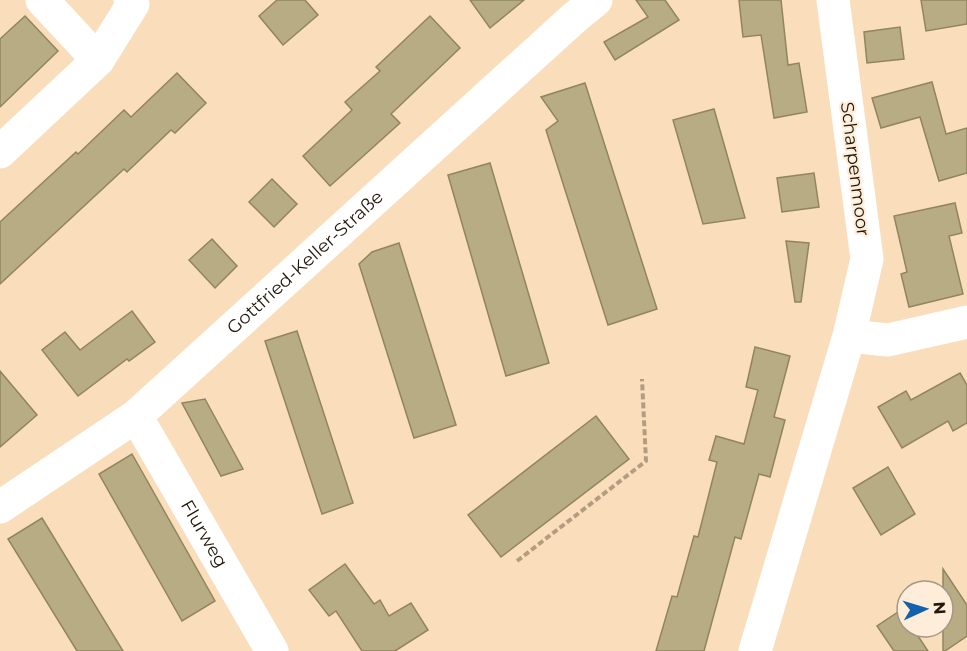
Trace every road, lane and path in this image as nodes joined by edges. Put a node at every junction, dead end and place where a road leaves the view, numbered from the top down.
1 (42, 0) edge
2 (130, 0) edge
3 (833, 0) edge
4 (579, 6) edge
5 (98, 60) junction
6 (0, 152) edge
7 (967, 322) edge
8 (849, 336) junction
9 (642, 379) dead end
10 (136, 416) junction
11 (0, 507) edge
12 (517, 561) dead end
13 (272, 651) edge
14 (755, 651) edge

1 - 5 street
2 - 5 street
3 - 8 street, Scharpenmoor
4 - 10 street, Gottfried-Keller-Straße
5 - 6 street
7 - 8 street
8 - 14 street, Scharpenmoor
9 - 12 path
10 - 11 street, Gottfried-Keller-Straße
10 - 13 street, Flurweg

